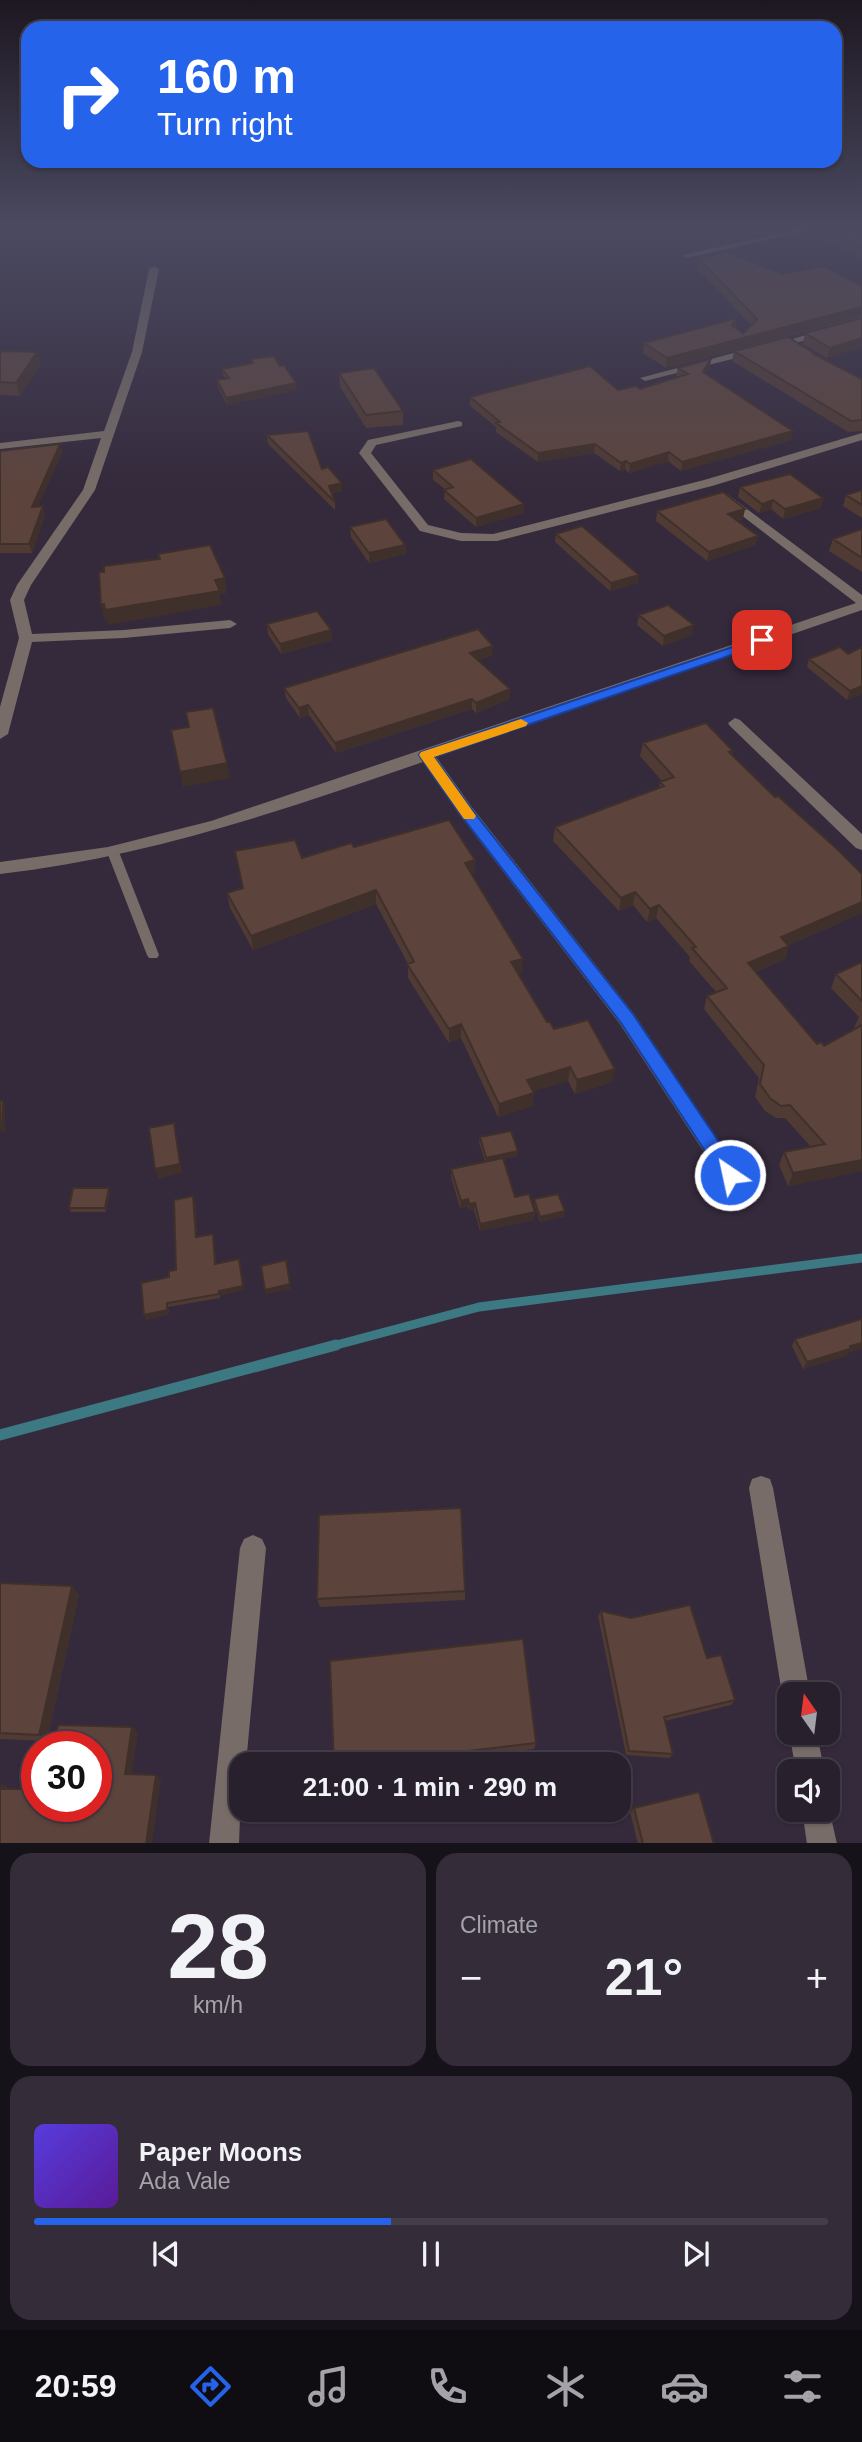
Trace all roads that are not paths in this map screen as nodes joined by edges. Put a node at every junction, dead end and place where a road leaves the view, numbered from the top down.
1 (145, 313) edge
2 (862, 322) edge
3 (787, 342) junction
4 (808, 355) edge
5 (645, 378) dead end
6 (458, 424) dead end
7 (108, 434) junction
8 (862, 436) edge
9 (0, 446) edge
10 (708, 484) junction
11 (0, 600) edge
12 (17, 600) junction
13 (862, 603) edge
14 (229, 624) dead end
15 (26, 638) junction
16 (735, 723) dead end
17 (0, 734) edge
18 (426, 755) junction
19 (862, 844) edge
20 (113, 852) junction
21 (0, 868) edge
22 (153, 955) dead end
23 (730, 1175) dead end
24 (761, 1488) dead end
25 (253, 1548) dead end
26 (794, 1682) edge
27 (818, 1822) edge
28 (224, 1843) edge
29 (822, 1843) edge

1 - 7 street
2 - 3 street
3 - 4 street
3 - 5 street
6 - 10 street
7 - 9 street
7 - 12 street
8 - 10 street
10 - 13 street
11 - 12 street
12 - 15 street
13 - 18 street
14 - 15 street
15 - 17 street
16 - 19 street
18 - 20 street
18 - 23 street
20 - 21 street
20 - 22 lane
24 - 26 street
25 - 28 street
27 - 29 street

